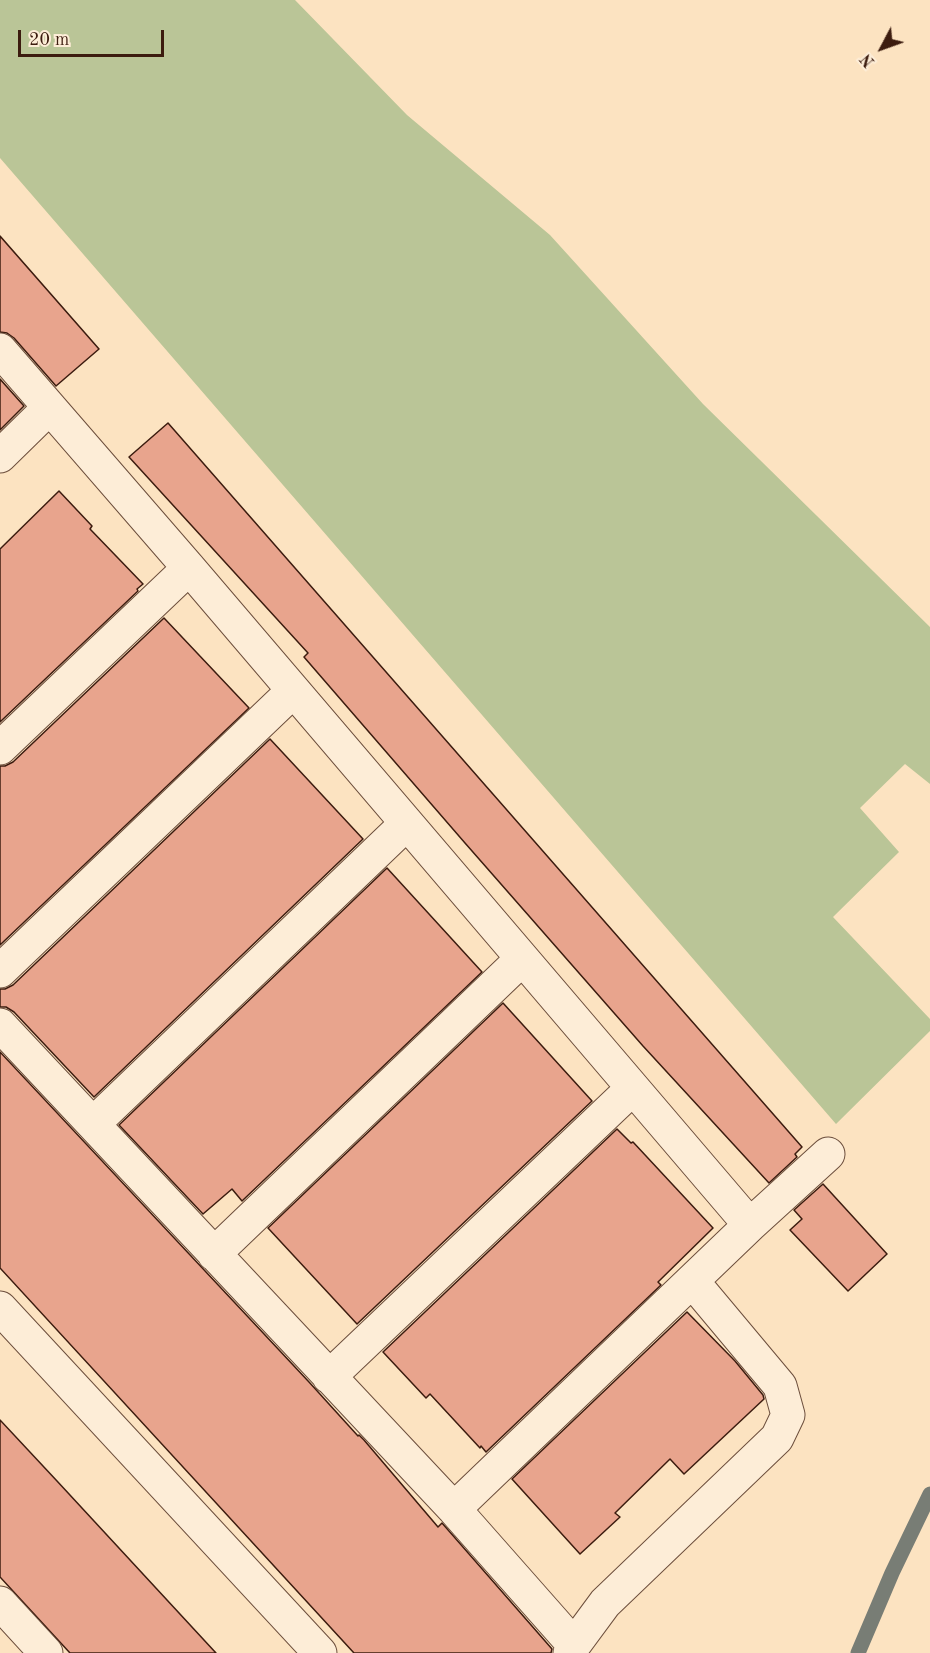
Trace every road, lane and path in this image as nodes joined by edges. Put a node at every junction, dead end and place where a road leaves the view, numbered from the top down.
1 (0, 350) edge
2 (50, 408) junction
3 (0, 456) edge
4 (189, 568) junction
5 (293, 691) junction
6 (0, 748) edge
7 (406, 824) junction
8 (522, 959) junction
9 (0, 971) edge
10 (0, 1025) edge
11 (633, 1088) junction
12 (93, 1125) junction
13 (828, 1154) dead end
14 (750, 1225) junction
15 (214, 1254) junction
16 (693, 1282) junction
17 (0, 1308) edge
18 (329, 1377) junction
19 (454, 1509) junction
20 (0, 1603) edge
21 (572, 1649) edge
22 (43, 1652) edge
23 (320, 1653) edge

1 - 2 street
2 - 3 street
2 - 4 street
4 - 5 street
4 - 6 street
5 - 7 street
5 - 9 street
7 - 8 street
7 - 12 street
8 - 11 street
8 - 15 street
10 - 12 street
11 - 14 street
11 - 18 street
12 - 15 street
13 - 14 street
14 - 16 street
15 - 18 street
16 - 19 street
16 - 21 street
17 - 23 street
18 - 19 street
19 - 21 street
20 - 22 street

